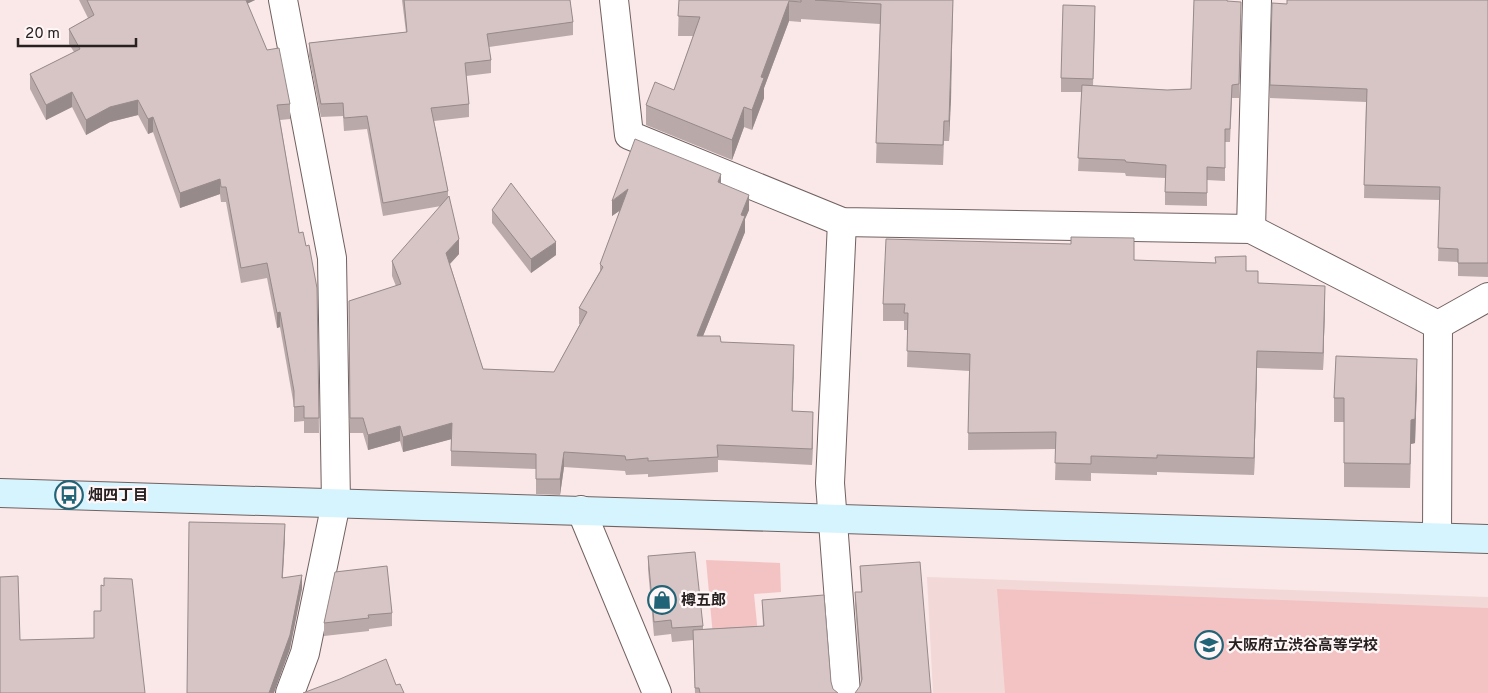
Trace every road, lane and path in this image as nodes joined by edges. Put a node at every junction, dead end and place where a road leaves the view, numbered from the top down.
1 (283, 0) edge
2 (614, 0) edge
3 (1256, 0) edge
4 (842, 222) junction
5 (1251, 228) junction
6 (1488, 297) edge
7 (1438, 325) junction
8 (0, 493) edge
9 (336, 503) junction
10 (581, 510) junction
11 (833, 520) junction
12 (1437, 536) junction
13 (1488, 539) edge
14 (290, 693) edge
15 (657, 693) edge
16 (846, 693) edge

1 - 9 street
2 - 4 street
3 - 5 street
4 - 5 street
4 - 11 street
5 - 7 street
6 - 7 street
7 - 12 street
8 - 9 street
9 - 10 street
9 - 14 street
10 - 11 street
10 - 15 street
11 - 12 street
11 - 16 street
12 - 13 street

